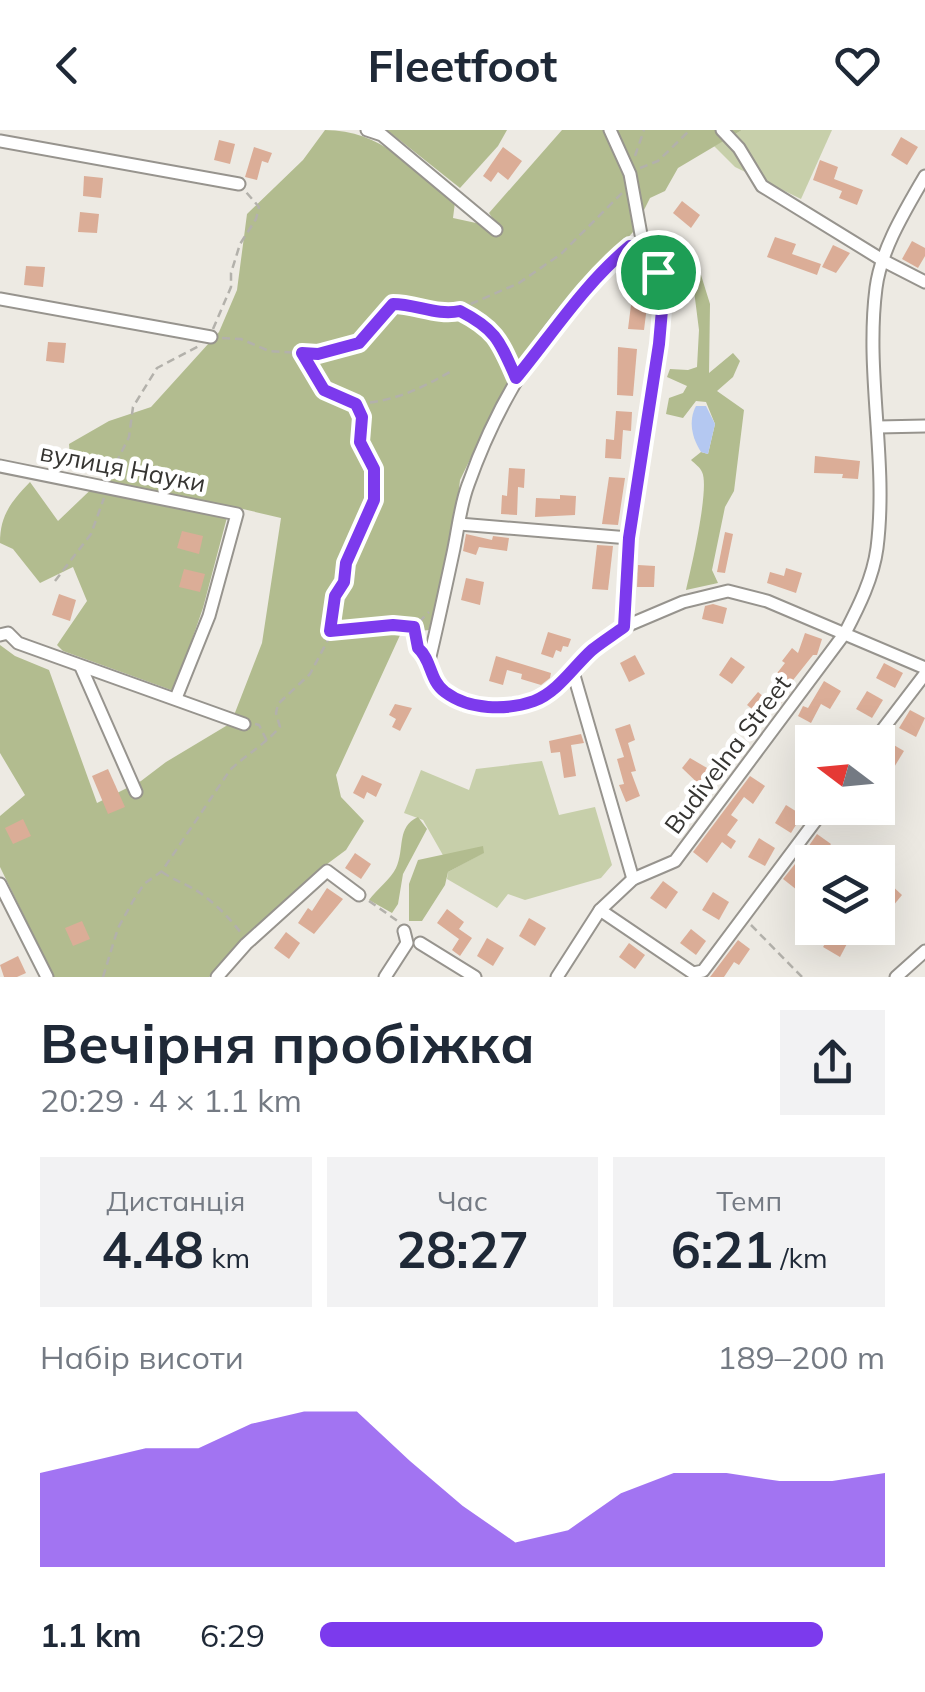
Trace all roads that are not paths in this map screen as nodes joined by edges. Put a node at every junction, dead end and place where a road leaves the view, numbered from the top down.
1 (367, 130) edge
2 (610, 130) edge
3 (722, 130) edge
4 (0, 141) edge
5 (925, 176) edge
6 (239, 184) road end
7 (496, 230) dead end
8 (644, 251) junction
9 (884, 262) junction
10 (925, 282) edge
11 (0, 299) edge
12 (211, 337) road end
13 (925, 426) edge
14 (878, 427) junction
15 (0, 466) edge
16 (459, 524) junction
17 (629, 538) junction
18 (624, 627) junction
19 (845, 633) junction
20 (4, 634) edge
21 (81, 667) junction
22 (925, 671) edge
23 (573, 672) junction
24 (176, 698) junction
25 (244, 724) road end
26 (885, 725) edge
27 (136, 792) dead end
28 (811, 825) edge
29 (633, 879) junction
30 (0, 884) edge
31 (359, 895) road end
32 (600, 910) junction
33 (404, 931) road end
34 (420, 943) dead end
35 (923, 956) edge
36 (693, 975) edge
37 (47, 977) edge
38 (217, 977) edge
39 (385, 977) edge
40 (475, 977) edge
41 (557, 977) edge
42 (896, 977) edge

1 - 7 street
2 - 8 street
3 - 9 street
4 - 6 street
5 - 9 street, Budivelna Street
8 - 16 street
8 - 17 street
9 - 10 street
9 - 14 street, Budivelna Street
11 - 12 street
13 - 14 street
14 - 19 street, Budivelna Street
15 - 24 street, вулиця Науки
16 - 17 street
16 - 23 street
17 - 18 street
18 - 19 street
18 - 23 street
19 - 22 street
19 - 29 street, Budivelna Street
20 - 21 street
21 - 24 street
21 - 27 street
22 - 26 street
23 - 29 street
24 - 25 street
28 - 36 street
29 - 32 street, Budivelna Street
30 - 37 street
31 - 38 street
32 - 36 street
32 - 41 street, Budivelna Street
33 - 39 street
34 - 40 street
35 - 42 street

